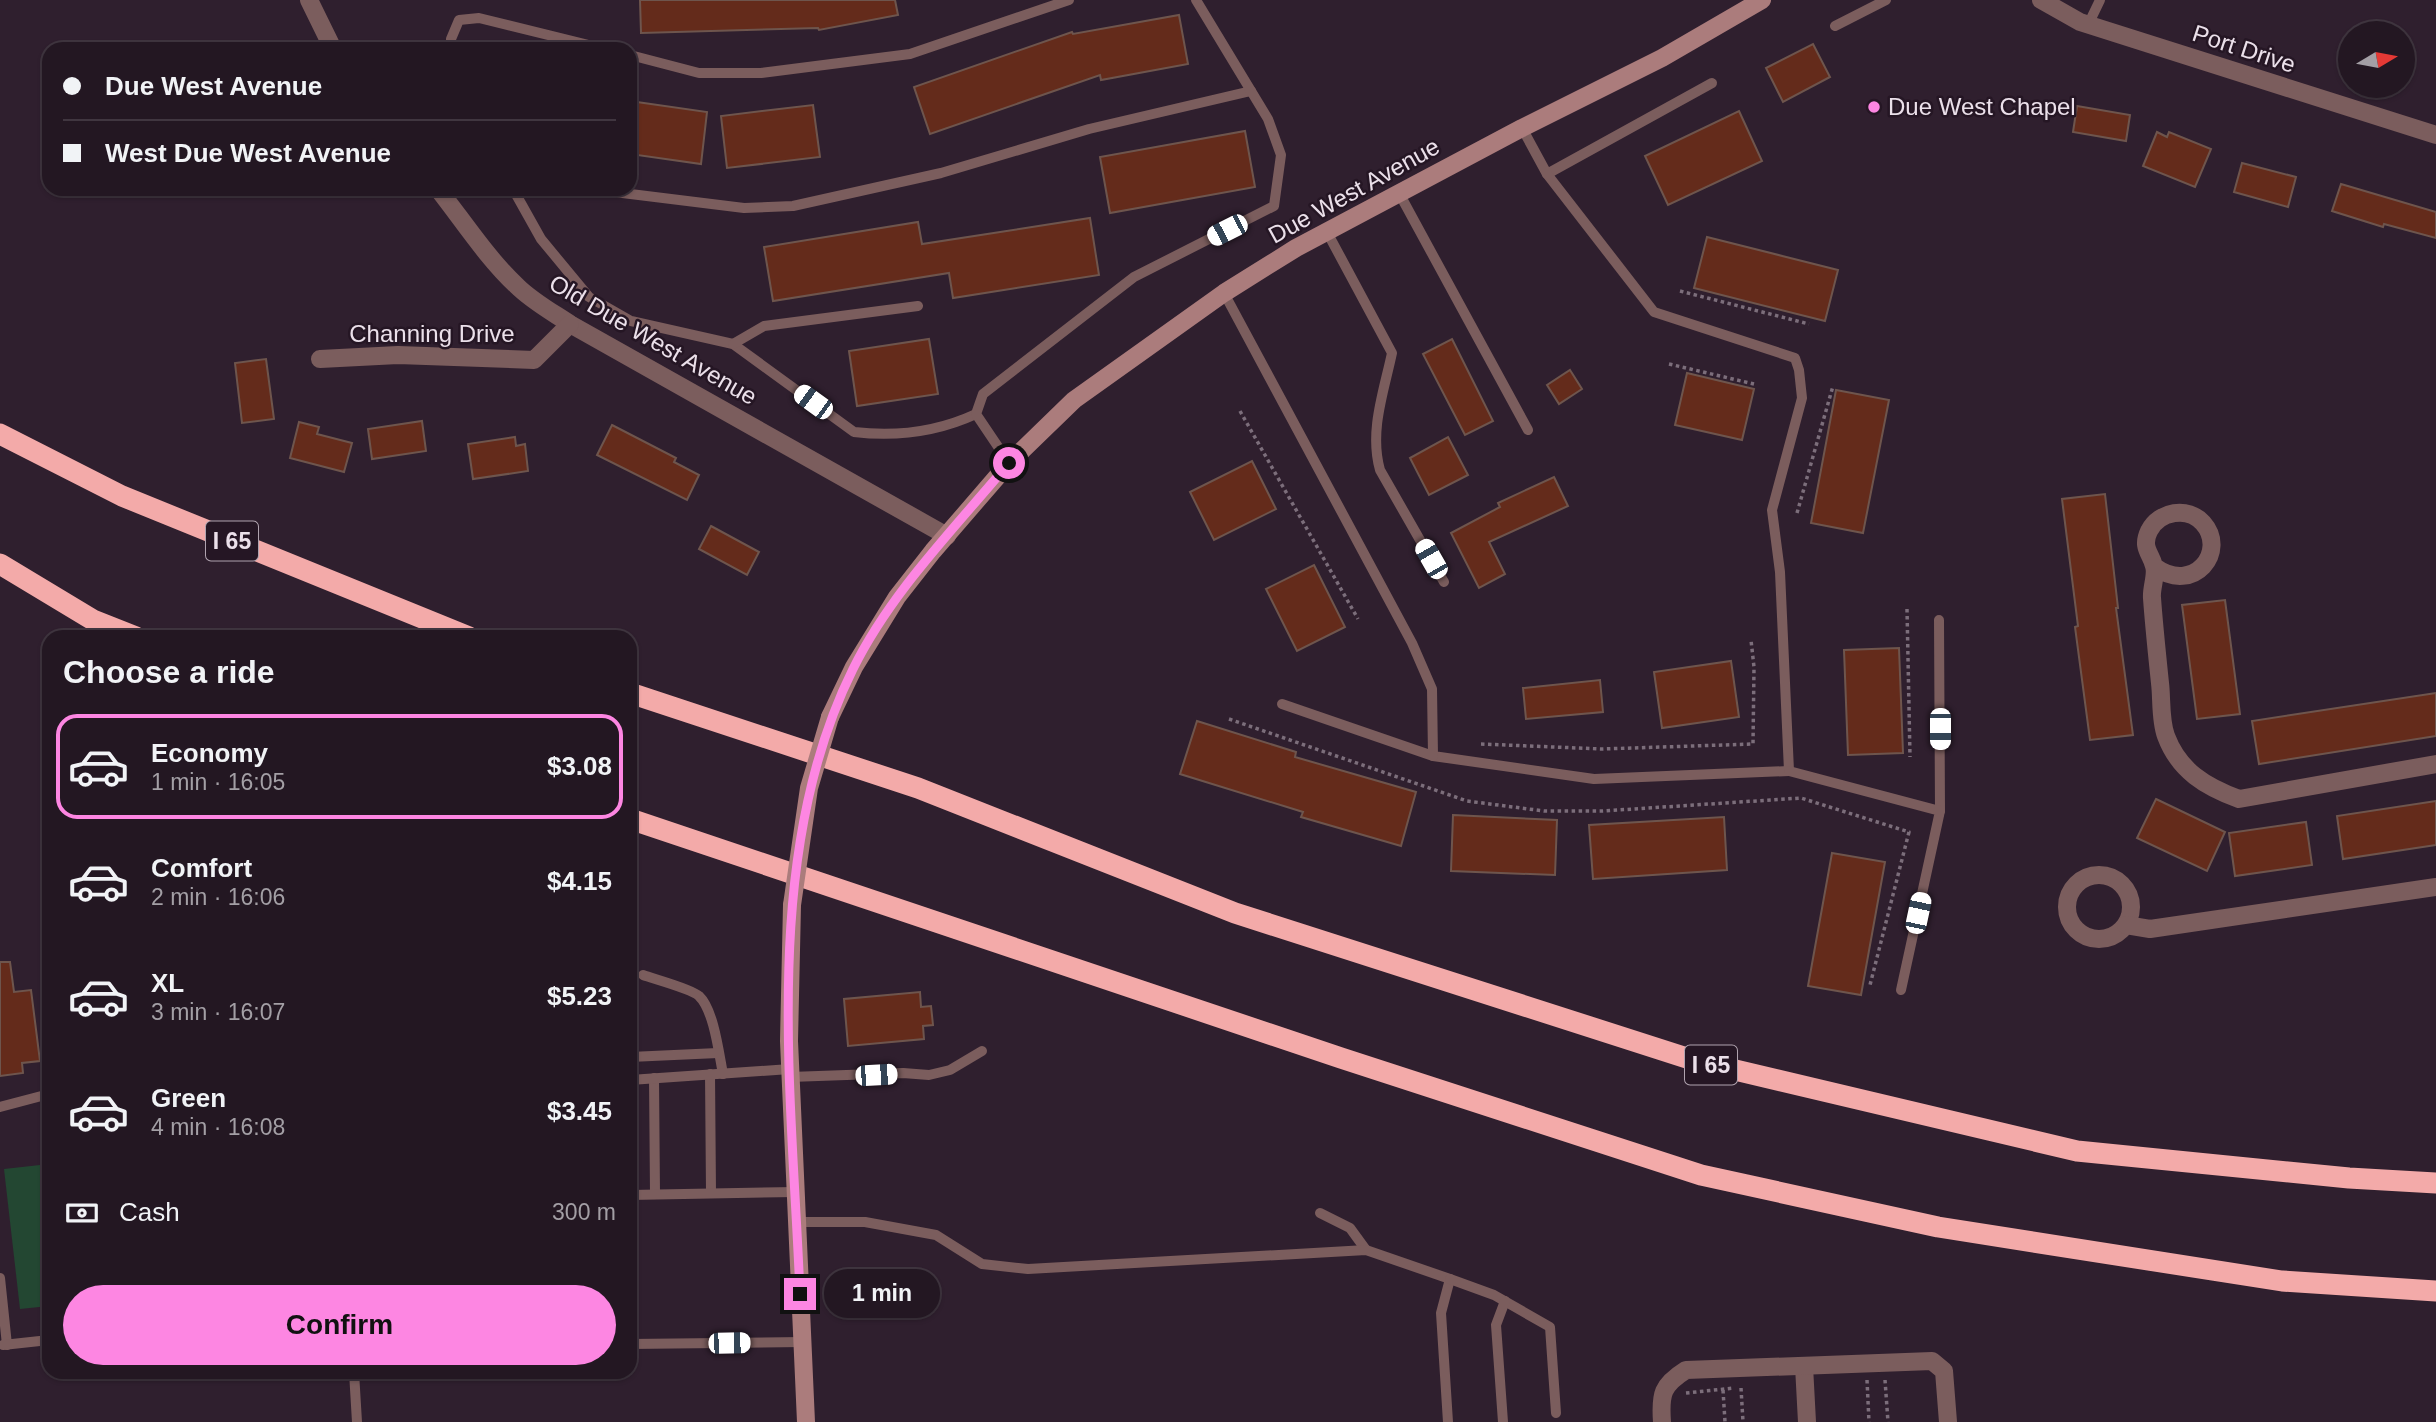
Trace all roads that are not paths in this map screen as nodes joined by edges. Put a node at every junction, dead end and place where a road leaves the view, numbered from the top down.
1 (310, 0) edge
2 (1069, 0) edge
3 (1196, 0) edge
4 (1762, 0) edge
5 (1886, 0) edge
6 (2041, 0) edge
7 (2100, 0) edge
8 (2088, 25) junction
9 (1835, 26) dead end
10 (330, 42) edge
11 (451, 42) edge
12 (577, 42) edge
13 (637, 57) edge
14 (1712, 83) dead end
15 (1251, 91) junction
16 (1522, 128) junction
17 (2436, 135) edge
18 (1547, 174) junction
19 (1399, 193) junction
20 (637, 195) edge
21 (443, 196) edge
22 (517, 196) edge
23 (1327, 232) junction
24 (1224, 293) junction
25 (918, 306) dead end
26 (570, 324) junction
27 (733, 344) junction
28 (320, 359) dead end
29 (976, 414) junction
30 (1528, 430) dead end
31 (0, 434) edge
32 (1009, 463) junction
33 (947, 536) junction
34 (0, 564) edge
35 (2155, 566) dead end
36 (1444, 582) dead end
37 (1939, 620) dead end
38 (118, 630) edge
39 (452, 630) edge
40 (637, 695) edge
41 (1282, 705) dead end
42 (1433, 756) junction
43 (2436, 765) edge
44 (1789, 771) junction
45 (1940, 811) junction
46 (637, 821) edge
47 (2436, 887) edge
48 (2126, 925) dead end
49 (643, 975) dead end
50 (1901, 990) dead end
51 (982, 1051) dead end
52 (718, 1053) junction
53 (637, 1057) edge
54 (790, 1073) junction
55 (710, 1074) junction
56 (723, 1074) junction
57 (654, 1078) junction
58 (637, 1079) edge
59 (42, 1096) edge
60 (0, 1107) edge
61 (2436, 1183) edge
62 (796, 1192) junction
63 (655, 1194) junction
64 (711, 1194) junction
65 (637, 1195) edge
66 (1320, 1213) dead end
67 (797, 1222) junction
68 (1366, 1250) junction
69 (0, 1278) edge
70 (1450, 1279) junction
71 (2436, 1291) edge
72 (1505, 1301) junction
73 (42, 1341) edge
74 (803, 1342) junction
75 (637, 1344) edge
76 (4, 1345) edge
77 (1804, 1366) junction
78 (354, 1379) edge
79 (1556, 1413) dead end
80 (357, 1422) edge
81 (806, 1422) edge
82 (1448, 1422) edge
83 (1503, 1422) edge
84 (1662, 1422) edge
85 (1807, 1422) edge
86 (1948, 1422) edge

1 - 10 street
2 - 13 lane
3 - 15 lane
4 - 16 main road, Due West Avenue
5 - 9 lane
6 - 8 street, Port Drive
7 - 8 lane
8 - 17 street, Port Drive
11 - 12 lane
14 - 18 lane
15 - 20 lane
15 - 29 lane
16 - 18 lane
16 - 19 main road, Due West Avenue
18 - 44 lane
19 - 23 main road, Due West Avenue
19 - 30 lane
21 - 26 street, Old Due West Avenue
22 - 27 lane
23 - 24 main road, Due West Avenue
23 - 36 lane
24 - 32 main road, Due West Avenue
24 - 42 lane
25 - 27 lane
26 - 28 street, Channing Drive
26 - 33 street, Old Due West Avenue
27 - 29 lane
29 - 32 lane
31 - 39 highway, I 65
32 - 33 main road, Due West Avenue
33 - 54 main road, Due West Avenue, bridge
34 - 38 highway
35 - 43 street
37 - 45 lane
40 - 61 highway, I 65
41 - 42 lane
42 - 44 lane
44 - 45 lane
45 - 50 lane
46 - 71 highway
47 - 48 street
49 - 52 lane
51 - 54 lane
52 - 53 lane
52 - 56 lane
54 - 56 lane
54 - 62 main road, Due West Avenue
55 - 56 lane
55 - 57 lane
55 - 64 lane
57 - 58 lane
57 - 63 lane
59 - 60 lane
62 - 64 lane
62 - 67 main road, Due West Avenue
63 - 64 lane
63 - 65 lane
66 - 68 lane
67 - 68 lane
67 - 74 main road, Due West Avenue
68 - 70 lane
69 - 76 lane
70 - 72 lane
70 - 82 lane
72 - 79 lane
72 - 83 lane
73 - 76 lane
74 - 75 lane
74 - 81 main road, Due West Avenue
77 - 84 street
77 - 85 street
77 - 86 street
78 - 80 lane

